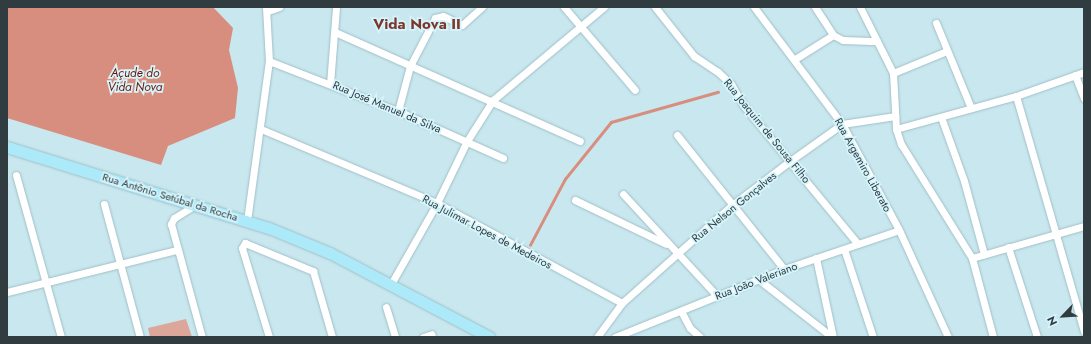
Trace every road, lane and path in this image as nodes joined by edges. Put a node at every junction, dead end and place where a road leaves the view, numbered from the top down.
1 (279, 7) edge
2 (336, 7) edge
3 (482, 7) edge
4 (564, 7) edge
5 (604, 7) edge
6 (655, 7) edge
7 (754, 7) edge
8 (815, 7) edge
9 (860, 7) edge
10 (267, 9) edge
11 (936, 23) dead end
12 (580, 27) junction
13 (335, 32) junction
14 (833, 35) junction
15 (876, 41) junction
16 (947, 51) junction
17 (795, 59) junction
18 (269, 60) junction
19 (410, 66) junction
20 (1084, 72) edge
21 (893, 74) junction
22 (1075, 75) junction
23 (330, 84) junction
24 (635, 90) dead end
25 (1016, 96) junction
26 (1084, 98) edge
27 (493, 100) junction
28 (972, 108) junction
29 (398, 111) junction
30 (895, 116) junction
31 (941, 117) junction
32 (842, 124) junction
33 (261, 129) junction
34 (896, 129) junction
35 (676, 135) dead end
36 (467, 141) junction
37 (580, 141) dead end
38 (7, 147) edge
39 (503, 158) dead end
40 (790, 161) junction
41 (16, 175) dead end
42 (623, 194) dead end
43 (576, 200) dead end
44 (437, 203) junction
45 (104, 204) dead end
46 (195, 205) junction
47 (732, 205) junction
48 (247, 221) junction
49 (1084, 226) edge
50 (899, 230) junction
51 (1054, 234) junction
52 (858, 244) junction
53 (670, 246) junction
54 (1008, 247) junction
55 (844, 248) junction
56 (177, 250) junction
57 (678, 254) junction
58 (984, 254) junction
59 (816, 258) junction
60 (972, 258) junction
61 (120, 265) junction
62 (784, 269) junction
63 (758, 279) junction
64 (46, 283) junction
65 (391, 284) junction
66 (7, 292) edge
67 (717, 296) junction
68 (622, 303) junction
69 (386, 307) dead end
70 (681, 311) junction
71 (1084, 331) edge
72 (432, 334) dead end
73 (61, 337) edge
74 (140, 337) edge
75 (202, 337) edge
76 (269, 337) edge
77 (332, 337) edge
78 (394, 337) edge
79 (423, 337) edge
80 (489, 337) edge
81 (597, 337) edge
82 (615, 337) edge
83 (700, 337) edge
84 (832, 337) edge
85 (873, 337) edge
86 (948, 337) edge
87 (993, 337) edge
88 (1037, 337) edge

1 - 10 street
2 - 13 street
3 - 19 street
4 - 12 street
5 - 12 street
6 - 40 street, Rua Joaquim de Sousa Filho
7 - 17 street, Rua Argemiro Liberato
8 - 14 street
9 - 15 street
10 - 18 street
11 - 16 street
12 - 24 street
12 - 27 street
13 - 19 street
13 - 23 street
14 - 15 street
14 - 17 street
15 - 21 street
16 - 21 street
16 - 28 street
17 - 32 street, Rua Argemiro Liberato
18 - 23 street, Rua José Manuel da Silva
18 - 33 street
19 - 27 street
19 - 29 street
20 - 22 street
21 - 30 street
22 - 25 street
22 - 26 street
23 - 29 street, Rua José Manuel da Silva
25 - 28 street
25 - 51 street
27 - 36 street
27 - 37 street
28 - 31 street
29 - 36 street, Rua José Manuel da Silva
30 - 32 street, Rua Nelson Gonçalves
30 - 34 street
31 - 34 street
31 - 58 street
32 - 40 street, Rua Nelson Gonçalves
32 - 50 street, Rua Argemiro Liberato
33 - 44 street, Rua Julimar Lopes de Medeiros
33 - 48 street
34 - 60 street
35 - 47 street
36 - 39 street, Rua José Manuel da Silva
36 - 44 street
38 - 46 highway, Rua Antônio Setúbal da Rocha
40 - 47 street, Rua Nelson Gonçalves
40 - 52 street, Rua Joaquim de Sousa Filho
41 - 64 street
42 - 53 street
43 - 53 street
44 - 65 street
44 - 68 street, Rua Julimar Lopes de Medeiros
45 - 61 street
46 - 48 highway, Rua Antônio Setúbal da Rocha
46 - 56 street
47 - 57 street, Rua Nelson Gonçalves
47 - 62 street
48 - 65 highway, Rua Antônio Setúbal da Rocha
49 - 51 street
50 - 52 street, Rua João Valeriano
50 - 86 street, Rua Argemiro Liberato
51 - 54 street
51 - 71 street
52 - 55 street, Rua João Valeriano
53 - 57 street
54 - 58 street
54 - 88 street
55 - 59 street, Rua João Valeriano
55 - 85 street
56 - 61 street
56 - 75 street
57 - 67 street
57 - 68 street, Rua Nelson Gonçalves
58 - 60 street
59 - 62 street, Rua João Valeriano
59 - 84 street
60 - 87 street
61 - 64 street
61 - 74 street
62 - 63 street, Rua João Valeriano
63 - 67 street, Rua João Valeriano
63 - 84 street
64 - 66 street
64 - 73 street
65 - 80 highway, Rua Antônio Setúbal da Rocha
67 - 70 street, Rua João Valeriano
68 - 81 street, Rua Nelson Gonçalves
69 - 78 street
70 - 82 street, Rua João Valeriano
70 - 83 street
72 - 79 street
76 - 77 street

